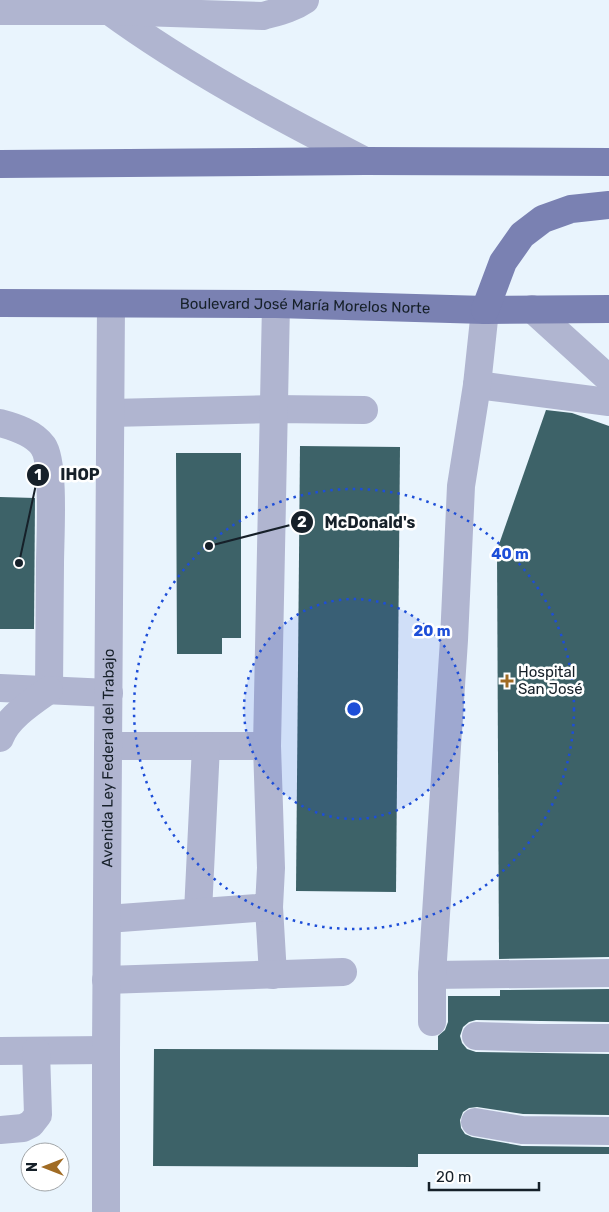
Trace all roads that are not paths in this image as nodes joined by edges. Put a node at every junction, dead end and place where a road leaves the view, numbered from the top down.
1 (305, 0) edge
2 (108, 6) edge
3 (0, 10) edge
4 (365, 161) junction
5 (609, 162) edge
6 (0, 164) edge
7 (609, 205) edge
8 (0, 303) edge
9 (111, 304) junction
10 (276, 304) junction
11 (609, 308) edge
12 (532, 309) junction
13 (485, 310) junction
14 (609, 379) edge
15 (477, 385) junction
16 (609, 402) edge
17 (274, 409) junction
18 (364, 410) dead end
19 (111, 412) junction
20 (0, 423) edge
21 (0, 688) edge
22 (48, 690) junction
23 (109, 693) junction
24 (0, 738) edge
25 (108, 746) junction
26 (206, 746) junction
27 (268, 746) junction
28 (269, 907) junction
29 (198, 912) junction
30 (107, 919) junction
31 (342, 972) dead end
32 (609, 973) edge
33 (432, 975) junction
34 (273, 976) junction
35 (106, 980) junction
36 (432, 1022) dead end
37 (476, 1036) dead end
38 (609, 1038) edge
39 (106, 1050) junction
40 (0, 1051) edge
41 (36, 1051) junction
42 (476, 1122) dead end
43 (0, 1130) edge
44 (609, 1130) edge
45 (106, 1212) edge

1 - 2 street
2 - 3 street
2 - 4 street
4 - 5 main road
4 - 6 main road
7 - 13 main road
8 - 9 main road, Boulevard José María Morelos Norte
9 - 10 main road, Boulevard José María Morelos Norte
9 - 19 street, Avenida Ley Federal del Trabajo
10 - 13 main road, Boulevard José María Morelos Norte
10 - 17 street
11 - 12 main road, Boulevard José María Morelos Norte
12 - 13 main road, Boulevard José María Morelos Norte
12 - 14 street
13 - 15 street
15 - 16 street
15 - 33 street
17 - 18 street
17 - 19 street
17 - 27 street
19 - 23 street, Avenida Ley Federal del Trabajo
20 - 22 street
21 - 22 street
22 - 23 street
22 - 24 street
23 - 25 street, Avenida Ley Federal del Trabajo
25 - 26 street
25 - 30 street, Avenida Ley Federal del Trabajo
26 - 27 street
26 - 29 street
27 - 28 street
28 - 29 street
28 - 34 street
29 - 30 street
30 - 35 street, Avenida Ley Federal del Trabajo
31 - 34 street
32 - 33 street
33 - 36 street
34 - 35 street
35 - 39 street, Avenida Ley Federal del Trabajo
37 - 38 street
39 - 41 street
39 - 45 street, Avenida Ley Federal del Trabajo
40 - 41 street
41 - 43 street
42 - 44 street

